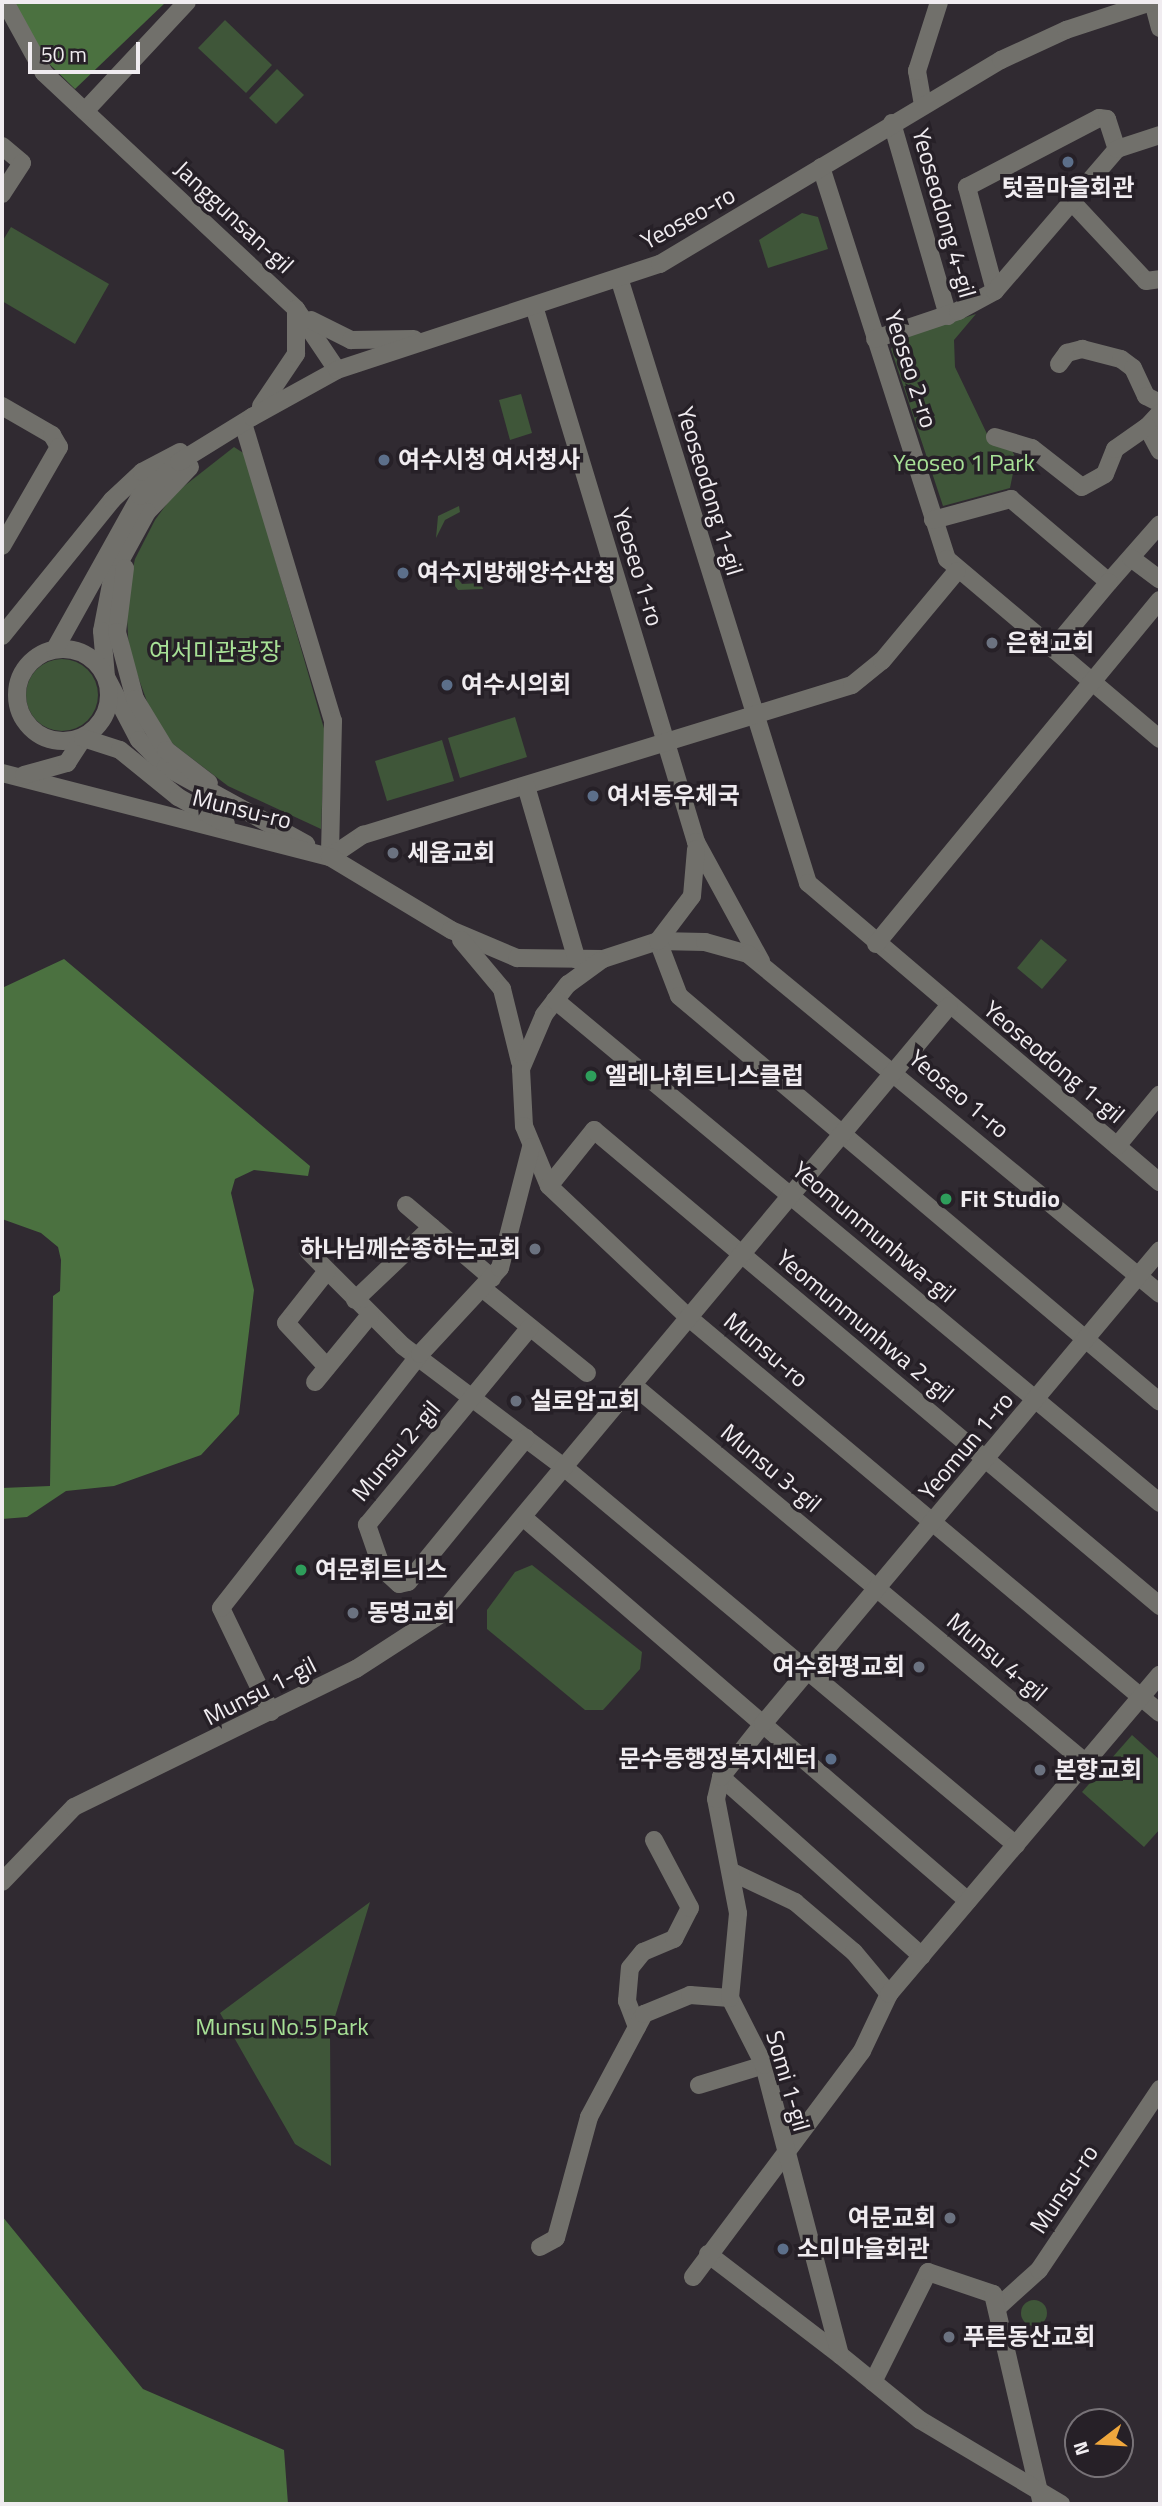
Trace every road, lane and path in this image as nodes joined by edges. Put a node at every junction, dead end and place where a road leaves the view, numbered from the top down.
1 (5, 2) edge
2 (187, 2) edge
3 (939, 2) edge
4 (1152, 2) edge
5 (1160, 28) edge
6 (923, 105) junction
7 (85, 111) junction
8 (892, 123) junction
9 (1160, 135) edge
10 (2, 146) edge
11 (1117, 149) junction
12 (821, 167) junction
13 (2, 194) edge
14 (1072, 202) junction
15 (1160, 279) edge
16 (620, 281) junction
17 (995, 291) junction
18 (534, 306) junction
19 (296, 309) junction
20 (947, 316) junction
21 (432, 338) junction
22 (875, 339) junction
23 (1059, 364) dead end
24 (337, 370) junction
25 (1160, 403) edge
26 (2, 406) edge
27 (1160, 413) edge
28 (241, 424) junction
29 (1147, 427) junction
30 (995, 437) dead end
31 (1160, 451) edge
32 (933, 520) junction
33 (1160, 524) edge
34 (131, 537) junction
35 (2, 546) edge
36 (1131, 558) junction
37 (957, 571) junction
38 (1160, 580) edge
39 (1109, 582) junction
40 (1160, 600) edge
41 (2, 636) edge
42 (55, 649) junction
43 (1053, 649) junction
44 (20, 677) junction
45 (106, 677) junction
46 (1092, 682) junction
47 (2, 684) edge
48 (754, 716) junction
49 (83, 738) junction
50 (1160, 739) edge
51 (666, 744) junction
52 (7, 775) edge
53 (526, 786) junction
54 (267, 822) junction
55 (247, 835) junction
56 (696, 842) junction
57 (330, 857) junction
58 (451, 930) junction
59 (658, 941) junction
60 (876, 944) junction
61 (603, 959) junction
62 (577, 960) junction
63 (761, 961) junction
64 (555, 1000) junction
65 (949, 1006) junction
66 (521, 1069) junction
67 (893, 1071) junction
68 (1160, 1094) edge
69 (838, 1135) junction
70 (1117, 1146) junction
71 (531, 1147) junction
72 (1160, 1183) edge
73 (549, 1186) junction
74 (789, 1194) junction
75 (405, 1205) dead end
76 (432, 1227) junction
77 (1160, 1250) edge
78 (308, 1251) dead end
79 (742, 1254) junction
80 (327, 1271) junction
81 (1138, 1275) junction
82 (487, 1283) junction
83 (1160, 1294) edge
84 (355, 1300) junction
85 (370, 1315) junction
86 (688, 1317) junction
87 (530, 1327) junction
88 (1084, 1340) junction
89 (420, 1354) junction
90 (327, 1367) junction
91 (587, 1373) dead end
92 (315, 1382) dead end
93 (633, 1385) junction
94 (473, 1396) junction
95 (1037, 1399) junction
96 (1160, 1402) edge
97 (526, 1438) junction
98 (987, 1460) junction
99 (565, 1468) junction
100 (1160, 1503) edge
101 (524, 1518) junction
102 (934, 1523) junction
103 (878, 1590) junction
104 (1160, 1606) edge
105 (808, 1671) junction
106 (1160, 1675) edge
107 (1142, 1698) junction
108 (271, 1712) junction
109 (1160, 1713) edge
110 (763, 1724) junction
111 (1086, 1763) junction
112 (721, 1777) junction
113 (654, 1840) dead end
114 (1016, 1845) junction
115 (734, 1872) junction
116 (2, 1882) edge
117 (968, 1901) junction
118 (922, 1956) junction
119 (889, 1994) junction
120 (730, 1998) junction
121 (637, 2027) junction
122 (764, 2066) junction
123 (699, 2085) dead end
124 (1160, 2090) edge
125 (782, 2149) junction
126 (540, 2247) dead end
127 (708, 2254) junction
128 (693, 2277) dead end
129 (998, 2306) junction
130 (840, 2355) junction
131 (873, 2382) junction
132 (1041, 2500) edge
133 (1061, 2504) edge

1 - 7 street, Janggunsan-gil
2 - 7 street
3 - 6 street
4 - 5 street
4 - 6 street, Yeoseo-ro
6 - 8 street, Yeoseo-ro
7 - 19 street, Janggunsan-gil
8 - 12 street, Yeoseo-ro
8 - 20 street, Yeoseodong 4-gil
9 - 11 street
10 - 13 street
11 - 14 street, Yeoseodong 4-gil
11 - 17 street, Yeoseodong 4-gil
12 - 16 street, Yeoseo-ro
12 - 22 street, Yeoseo 2-ro
14 - 15 street
14 - 17 street, Yeoseodong 4-gil
16 - 18 street, Yeoseo-ro
16 - 48 street, Yeoseodong 1-gil
17 - 20 street, Yeoseodong 4-gil
18 - 21 street, Yeoseo-ro
18 - 51 street, Yeoseo 1-ro
19 - 21 street
19 - 24 street, Janggunsan-gil
19 - 28 street
20 - 22 street, Yeoseodong 4-gil
21 - 24 street, Yeoseo-ro
22 - 32 street, Yeoseo 2-ro
23 - 25 street
24 - 28 street, Yeoseo-ro
26 - 35 street
27 - 29 street
28 - 34 street
28 - 41 street
28 - 42 street
28 - 57 street
29 - 30 street
29 - 31 street
32 - 37 street, Yeoseo 2-ro
32 - 39 street
33 - 36 street
34 - 45 street
34 - 54 street
36 - 38 street
36 - 39 street
37 - 43 street, Yeoseo 2-ro
37 - 48 street
39 - 43 street
40 - 46 street
42 - 44 street
42 - 45 street
43 - 46 street, Yeoseo 2-ro
44 - 47 street
44 - 49 street
45 - 49 street
45 - 54 street
46 - 50 street, Yeoseo 2-ro
46 - 60 street
48 - 51 street
48 - 60 street, Yeoseodong 1-gil
49 - 52 street
49 - 55 street
51 - 53 street
51 - 56 street, Yeoseo 1-ro
52 - 55 street, Munsu-ro
53 - 57 street
53 - 62 street
54 - 57 street
55 - 57 street, Munsu-ro
56 - 59 street
56 - 63 street
57 - 58 street, Munsu-ro
58 - 62 street
58 - 66 street
59 - 61 street
59 - 63 street, Yeoseo 1-ro
59 - 69 street
60 - 65 street, Yeoseodong 1-gil
61 - 62 street
61 - 64 street, Munsu-ro
63 - 67 street, Yeoseo 1-ro
64 - 66 street, Munsu-ro
64 - 74 street, Yeomunmunhwa-gil
65 - 67 street, Yeoseodong 1-gil
65 - 70 street, Yeoseodong 1-gil
66 - 71 street, Munsu-ro
67 - 69 street, Yeoseodong 1-gil
67 - 81 street, Yeoseo 1-ro
68 - 70 street
69 - 74 street, Yeoseodong 1-gil
69 - 88 street
70 - 72 street, Yeoseodong 1-gil
71 - 73 street, Munsu-ro
71 - 82 street, Munsu 2-gil
73 - 79 street, Yeomunmunhwa 2-gil
73 - 86 street, Munsu-ro
74 - 79 street, Munsu 1-gil
74 - 95 street, Yeomunmunhwa-gil
75 - 76 street
76 - 82 street
76 - 84 street
77 - 81 street, Yeomun 1-ro
78 - 80 street, Munsu 2-gil
79 - 86 street, Munsu 1-gil
79 - 98 street, Yeomunmunhwa 2-gil
80 - 84 street, Munsu 2-gil
80 - 90 street
81 - 83 street, Yeoseo 1-ro
81 - 88 street, Yeomun 1-ro
82 - 87 street
82 - 89 street, Munsu 2-gil
84 - 85 street, Munsu 2-gil
85 - 89 street, Munsu 2-gil
85 - 90 street
86 - 93 street, Munsu 1-gil
86 - 102 street, Munsu-ro
87 - 91 street
87 - 94 street, Munsu 2-gil
88 - 95 street, Yeomun 1-ro
88 - 96 street
89 - 94 street, Munsu 2-gil
89 - 108 street, Munsu 2-gil
90 - 92 street
93 - 99 street, Munsu 1-gil
93 - 103 street, Munsu 3-gil
94 - 97 street, Munsu 2-gil
94 - 97 street, Munsu 2-gil
95 - 98 street, Yeomun 1-ro
95 - 100 street, Yeomunmunhwa-gil
97 - 99 street, Munsu 2-gil
98 - 102 street, Yeomun 1-ro
98 - 104 street, Yeomunmunhwa 2-gil
99 - 101 street, Munsu 1-gil
99 - 105 street
101 - 108 street, Munsu 1-gil
101 - 110 street
102 - 103 street, Yeomun 1-ro
102 - 107 street, Munsu-ro
103 - 105 street, Yeomun 1-ro
103 - 111 street, Munsu 4-gil
105 - 110 street, Yeomun 1-ro
105 - 114 street
106 - 107 street
107 - 109 street, Munsu-ro
107 - 111 street
108 - 116 street, Munsu 1-gil
110 - 112 street, Yeomun 1-ro
110 - 117 street
111 - 114 street
112 - 115 street
112 - 118 street
113 - 121 street
114 - 117 street
115 - 119 street
115 - 120 street
117 - 118 street
118 - 119 street
119 - 125 street
120 - 121 street
120 - 122 street, Somi 1-gil
121 - 126 street
122 - 123 street
122 - 125 street, Somi 1-gil
124 - 129 street, Munsu-ro
125 - 127 street
125 - 130 street, Somi 1-gil
127 - 128 street
127 - 130 street
129 - 131 street
129 - 132 street
130 - 131 street
131 - 132 street
132 - 133 street

